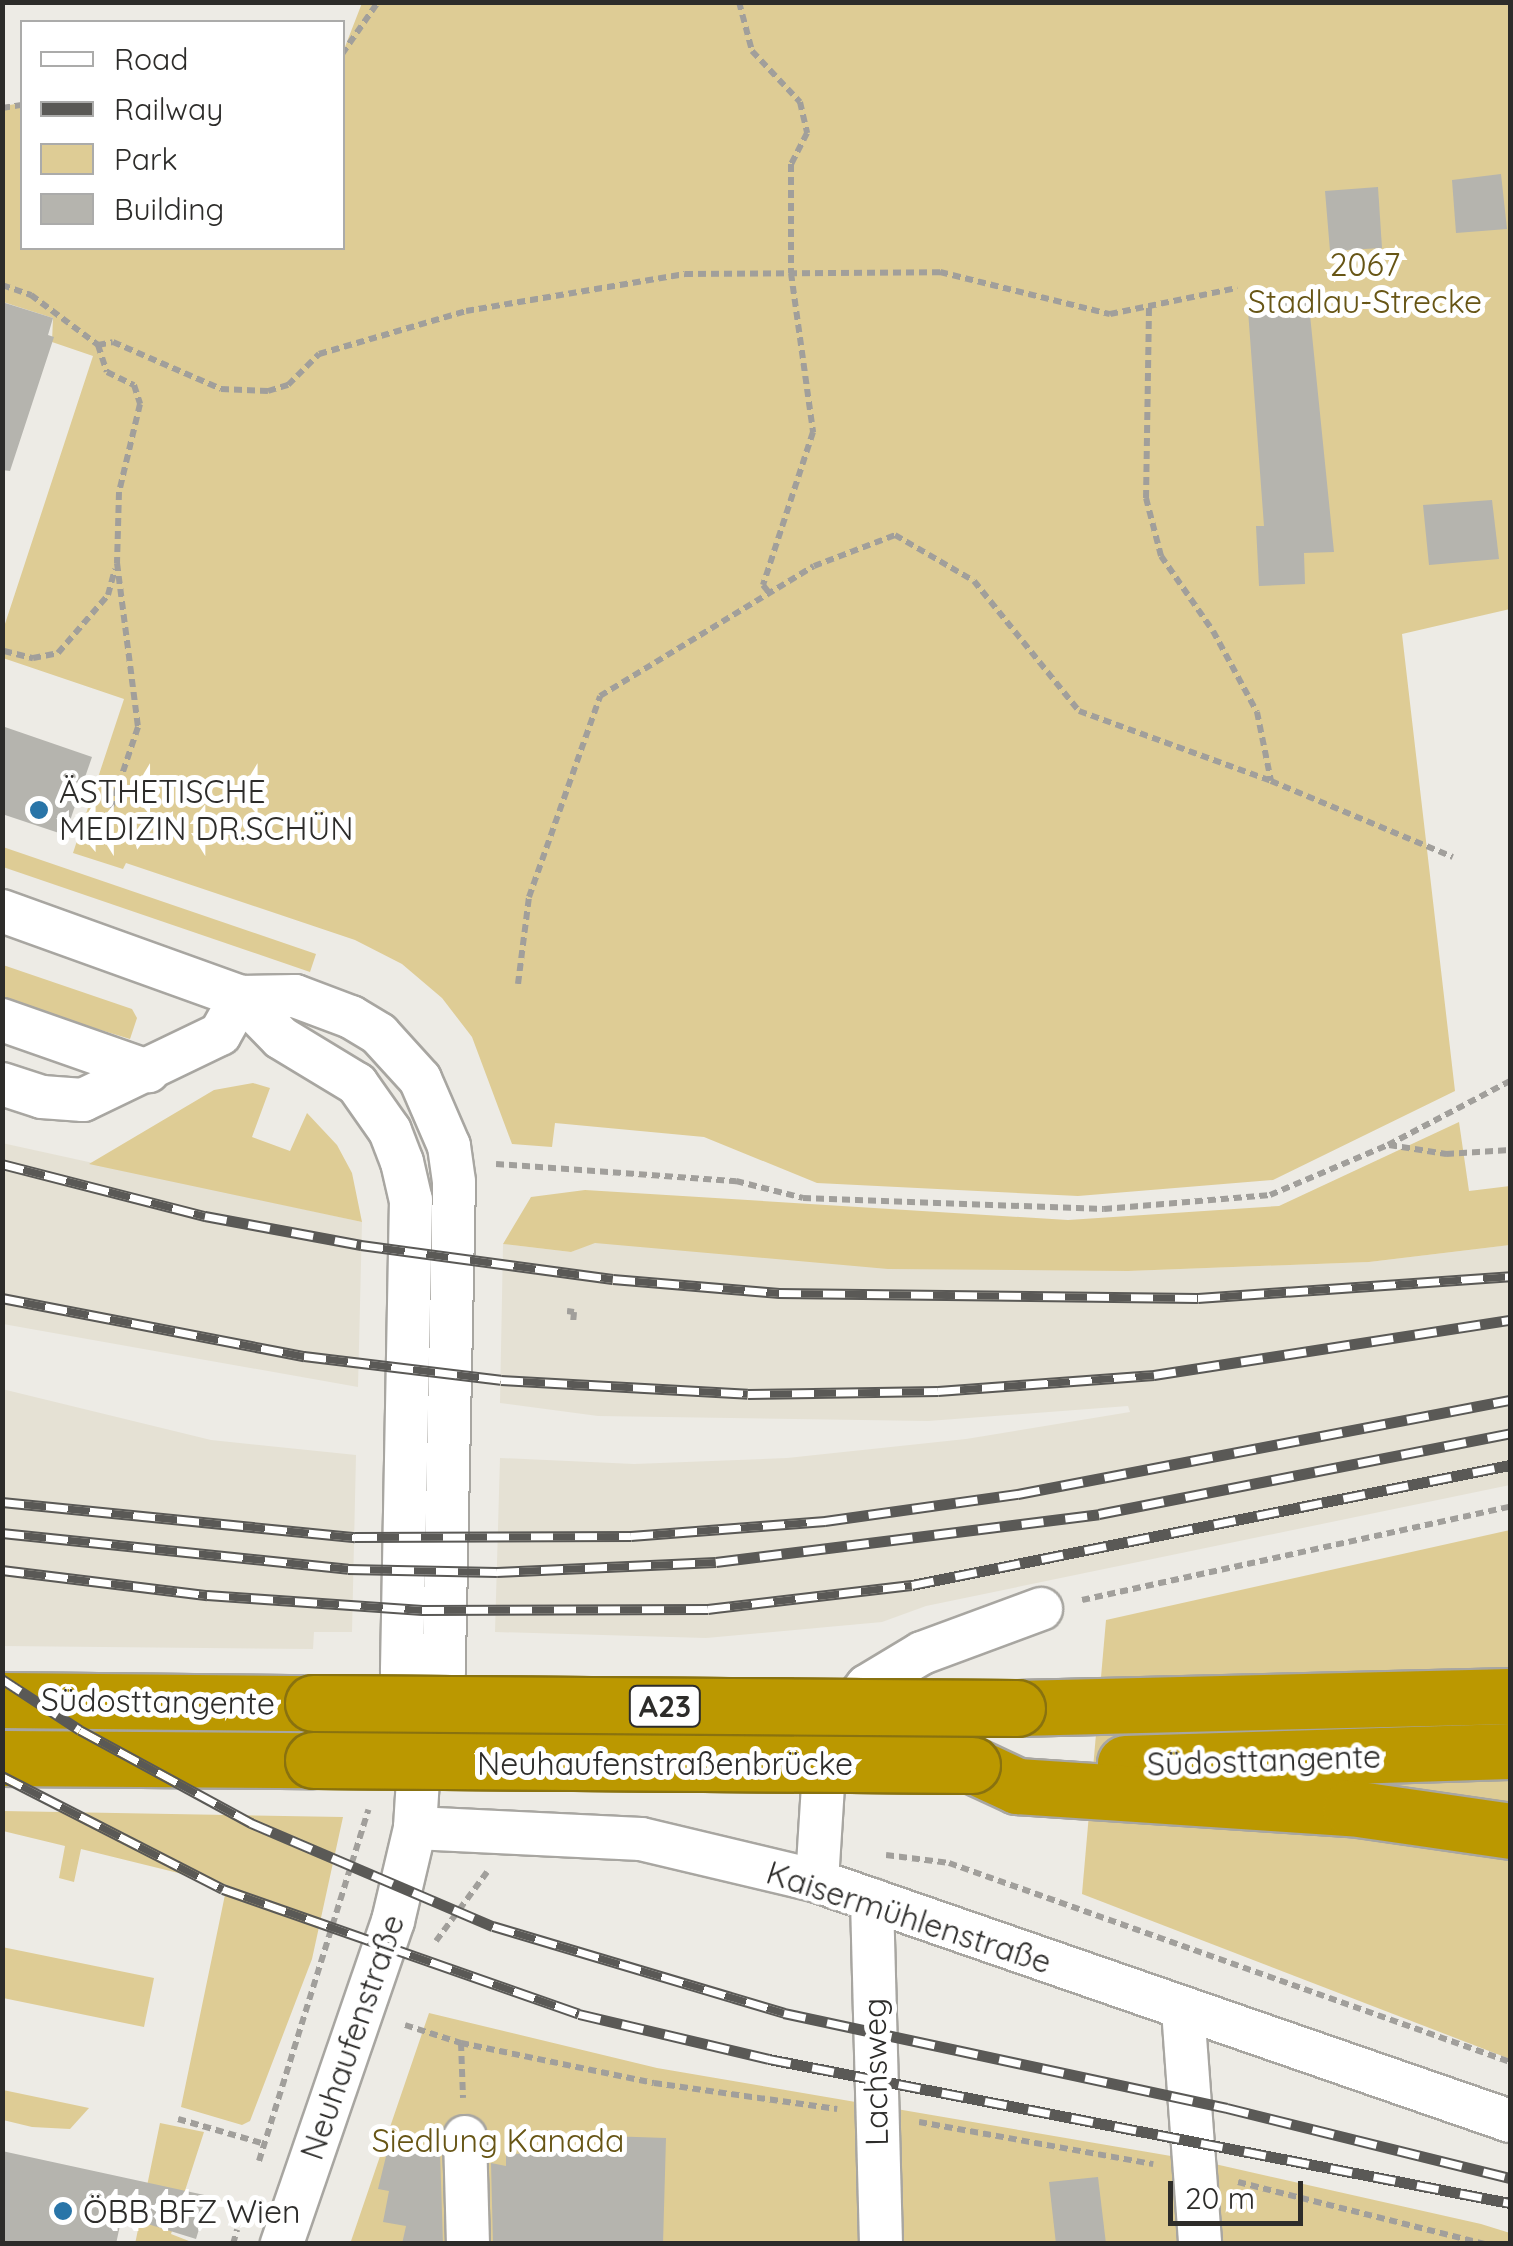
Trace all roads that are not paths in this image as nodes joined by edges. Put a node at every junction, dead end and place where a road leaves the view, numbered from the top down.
1 (2, 911) edge
2 (241, 997) junction
3 (2, 1020) edge
4 (148, 1071) junction
5 (2, 1084) edge
6 (1041, 1609) road end
7 (1510, 1696) edge
8 (2, 1700) edge
9 (312, 1703) joint
10 (1018, 1708) joint
11 (1510, 1751) edge
12 (2, 1758) edge
13 (312, 1760) joint
14 (1002, 1772) junction
15 (415, 1828) junction
16 (1510, 1831) edge
17 (818, 1864) junction
18 (872, 1900) junction
19 (1183, 2010) junction
20 (1510, 2121) edge
21 (465, 2137) road end
22 (282, 2244) edge
23 (468, 2244) edge
24 (881, 2244) edge
25 (1200, 2244) edge

1 - 2 street
2 - 4 street
2 - 15 street
3 - 4 street
4 - 5 street
6 - 17 street
7 - 10 highway, Südosttangente / A23
8 - 9 highway, Südosttangente / A23
9 - 10 highway, Neuhaufenstraßenbrücke / A23, bridge
11 - 14 highway, Südosttangente / A23
12 - 13 highway, Südosttangente / A23
13 - 14 highway, Neuhaufenstraßenbrücke / A23, bridge
14 - 16 highway
15 - 17 street, Kaisermühlenstraße
15 - 22 street, Neuhaufenstraße
17 - 18 street, Kaisermühlenstraße
18 - 19 street, Kaisermühlenstraße
18 - 24 street, Lachsweg
19 - 20 street, Kaisermühlenstraße
19 - 25 street
21 - 23 street

